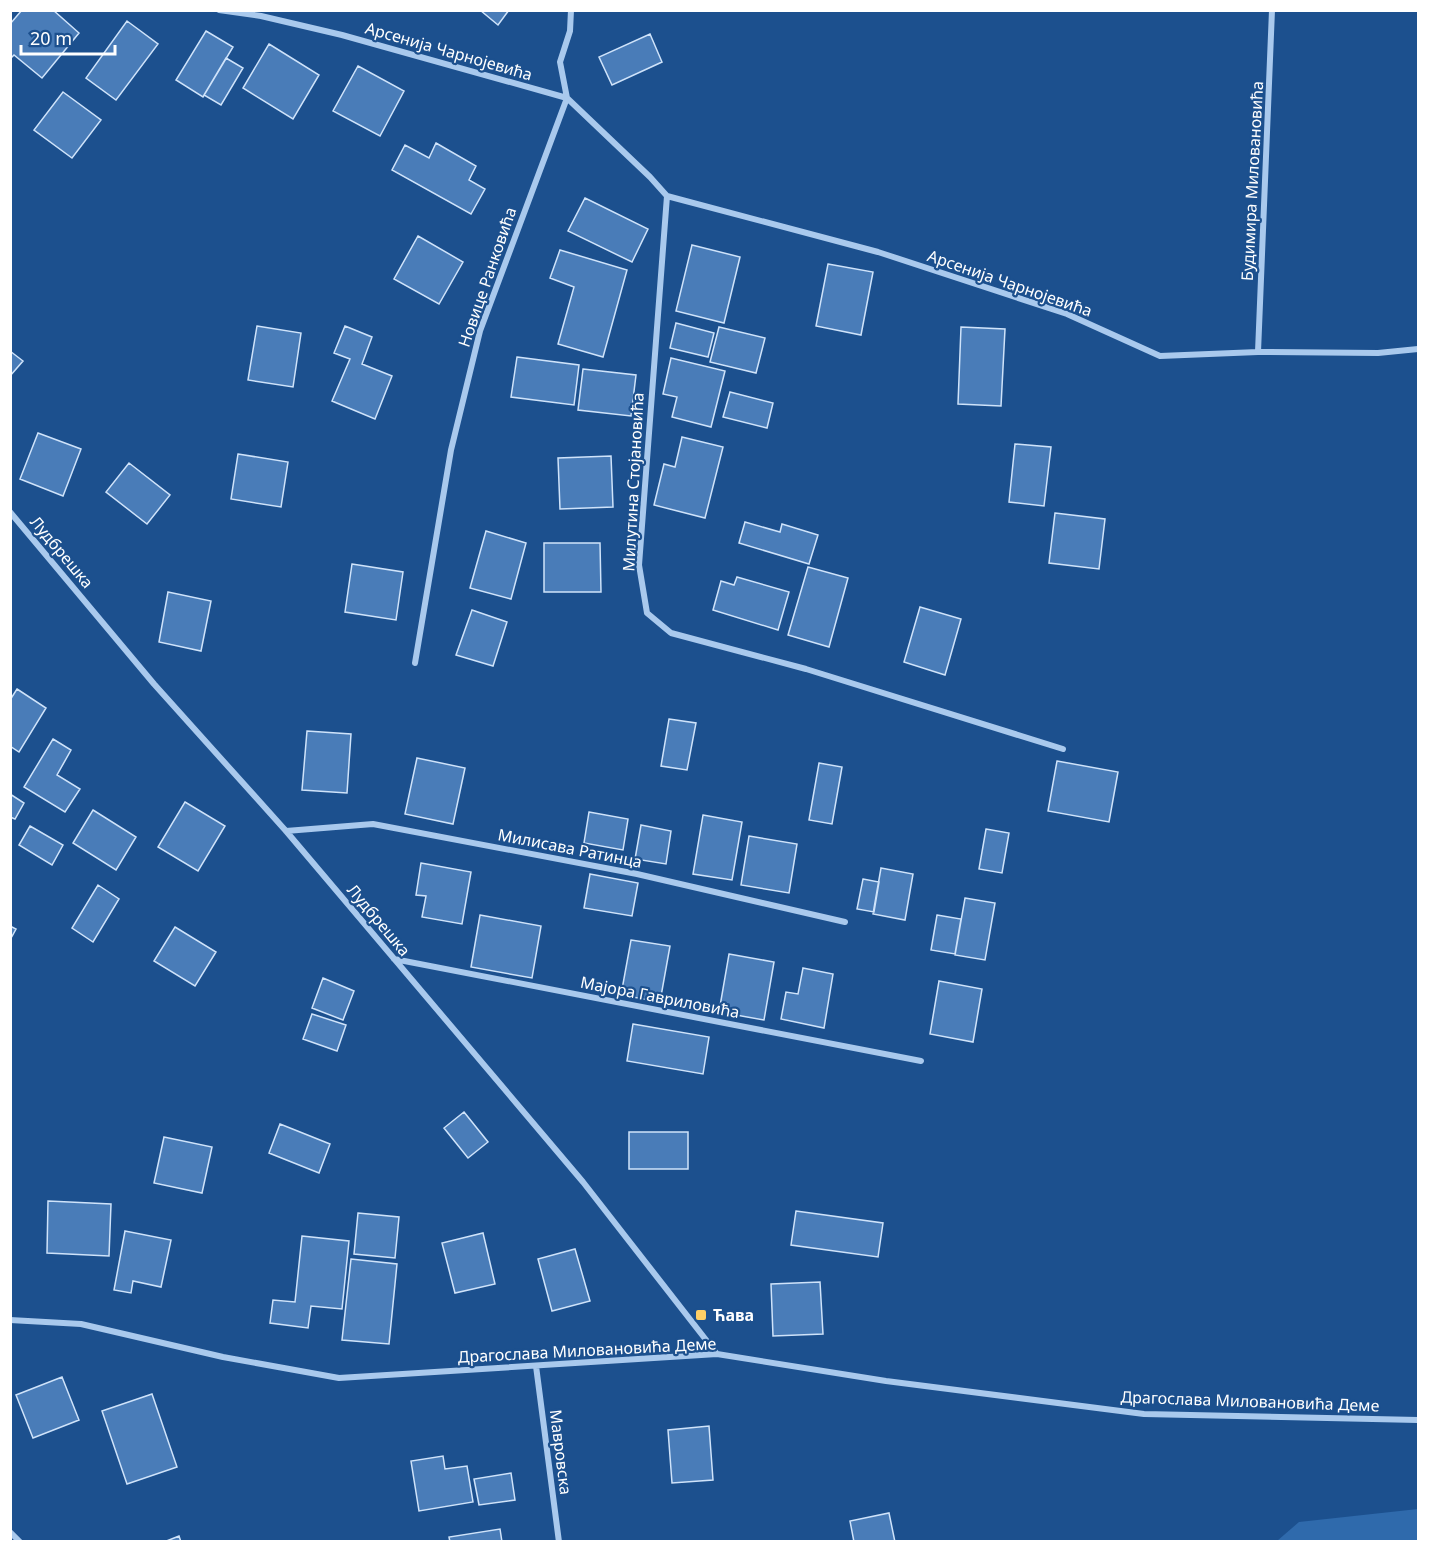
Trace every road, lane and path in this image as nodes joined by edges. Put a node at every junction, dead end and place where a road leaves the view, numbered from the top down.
1 (219, 10) edge
2 (571, 10) edge
3 (1272, 10) edge
4 (567, 98) junction
5 (667, 196) junction
6 (1419, 349) edge
7 (1258, 352) junction
8 (10, 512) edge
9 (415, 663) dead end
10 (1063, 749) dead end
11 (286, 831) junction
12 (845, 922) dead end
13 (394, 959) junction
14 (921, 1061) dead end
15 (10, 1320) edge
16 (717, 1354) junction
17 (536, 1366) junction
18 (1419, 1420) edge
19 (10, 1532) edge
20 (20, 1542) edge
21 (559, 1542) edge

1 - 4 street, Арсенија Чарнојевића
2 - 4 street
3 - 7 street, Будимира Миловановића
4 - 5 street
4 - 9 street, Новице Ранковића
5 - 7 street, Арсенија Чарнојевића
5 - 10 street, Милутина Стојановића
6 - 7 street, Арсенија Чарнојевића
8 - 11 street, Лудбрешка
11 - 12 street, Милисава Ратинца
11 - 13 street, Лудбрешка
13 - 14 street, Мајора Гавриловића
13 - 16 street, Лудбрешка
15 - 17 street, Драгослава Миловановића Деме
16 - 17 street, Драгослава Миловановића Деме
16 - 18 street, Драгослава Миловановића Деме
17 - 21 street, Мавровска
19 - 20 street

